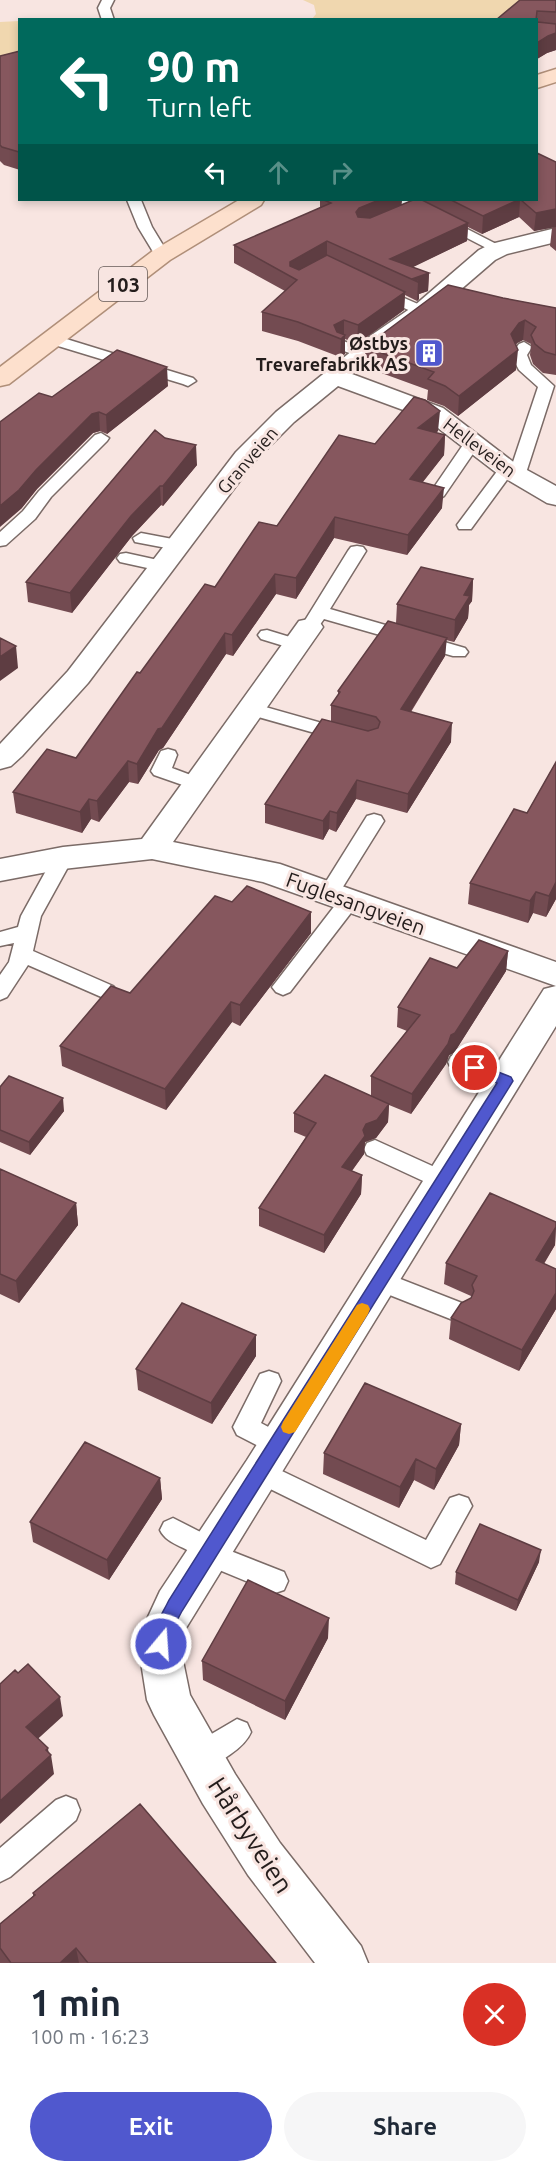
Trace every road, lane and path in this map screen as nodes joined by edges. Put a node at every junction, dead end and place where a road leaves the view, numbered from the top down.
1 (108, 0) edge
2 (107, 18) edge
3 (556, 75) edge
4 (538, 82) edge
5 (135, 201) edge
6 (251, 201) edge
7 (403, 201) edge
8 (418, 208) junction
9 (396, 218) edge
10 (556, 236) edge
11 (456, 243) edge
12 (493, 252) junction
13 (162, 255) junction
14 (369, 286) edge
15 (422, 311) junction
16 (50, 339) junction
17 (524, 346) dead end
18 (335, 376) junction
19 (0, 378) edge
20 (188, 381) dead end
21 (101, 438) dead end
22 (473, 442) junction
23 (512, 473) junction
24 (436, 496) edge
25 (556, 497) edge
26 (465, 525) dead end
27 (141, 538) dead end
28 (0, 541) edge
29 (177, 545) junction
30 (357, 552) dead end
31 (126, 558) dead end
32 (161, 566) junction
33 (308, 628) junction
34 (267, 635) dead end
35 (459, 652) dead end
36 (251, 709) junction
37 (358, 739) edge
38 (168, 755) dead end
39 (0, 759) edge
40 (197, 784) junction
41 (374, 822) dead end
42 (152, 848) junction
43 (63, 858) junction
44 (0, 870) edge
45 (339, 896) junction
46 (27, 932) junction
47 (0, 939) edge
48 (21, 954) junction
49 (556, 974) edge
50 (283, 987) dead end
51 (106, 991) edge
52 (0, 992) edge
53 (556, 998) edge
54 (459, 1062) dead end
55 (506, 1081) junction
56 (375, 1149) dead end
57 (442, 1180) junction
58 (380, 1281) junction
59 (458, 1312) edge
60 (270, 1381) dead end
61 (270, 1458) junction
62 (459, 1506) dead end
63 (173, 1530) dead end
64 (210, 1552) junction
65 (275, 1581) dead end
66 (237, 1732) dead end
67 (201, 1756) junction
68 (66, 1810) dead end
69 (0, 1867) edge
70 (344, 1963) edge

1 - 2 lane
3 - 4 main road
5 - 13 lane
6 - 13 main road, 103
7 - 8 lane
8 - 9 lane
8 - 12 lane
10 - 12 street, Granveien
11 - 12 lane
12 - 15 street, Granveien
13 - 16 main road, 103
14 - 15 lane
15 - 18 street, Granveien
16 - 19 main road, 103
16 - 20 lane
17 - 23 lane
18 - 22 street, Helleveien
18 - 29 street, Granveien
21 - 28 lane
22 - 23 street, Helleveien
22 - 24 lane
23 - 25 street, Helleveien
23 - 26 lane
27 - 29 lane
29 - 32 street, Granveien
30 - 33 lane
31 - 32 lane
32 - 39 street, Granveien
33 - 34 lane
33 - 35 lane
33 - 36 street
36 - 37 lane
36 - 40 street
38 - 40 lane
40 - 42 street
41 - 45 lane
42 - 43 street, Fuglesangveien
42 - 45 street, Fuglesangveien
43 - 44 street, Fuglesangveien
43 - 46 lane
45 - 49 street, Fuglesangveien
45 - 50 lane
46 - 47 lane
46 - 48 lane
48 - 51 lane
48 - 52 lane
53 - 55 street, Hårbyveien
54 - 55 lane
55 - 57 street, Hårbyveien
56 - 57 lane
57 - 58 street, Hårbyveien
58 - 59 lane
58 - 61 street, Hårbyveien
60 - 61 lane
61 - 62 lane
61 - 64 street, Hårbyveien
63 - 64 lane
64 - 65 lane
64 - 67 street, Hårbyveien
66 - 67 lane
67 - 70 street, Hårbyveien
68 - 69 lane

